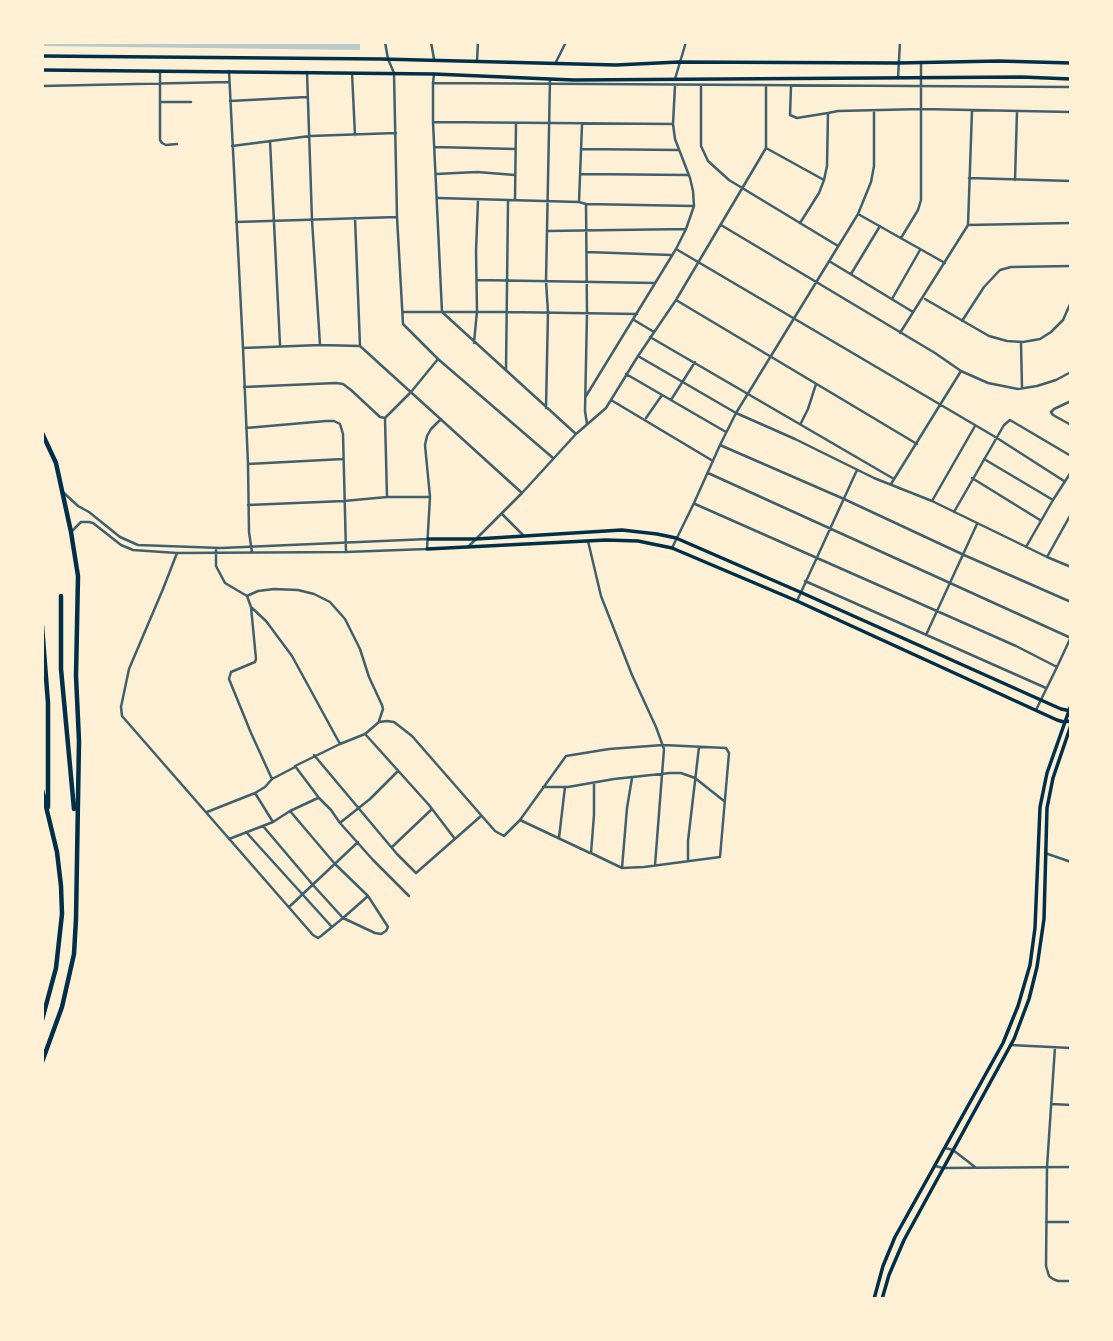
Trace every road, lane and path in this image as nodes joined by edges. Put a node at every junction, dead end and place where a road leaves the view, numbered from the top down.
1 (385, 42) edge
2 (431, 42) edge
3 (478, 42) edge
4 (566, 42) edge
5 (686, 42) edge
6 (900, 42) edge
7 (42, 56) edge
8 (388, 59) junction
9 (435, 60) junction
10 (477, 61) junction
11 (556, 62) junction
12 (679, 62) junction
13 (921, 62) junction
14 (898, 63) junction
15 (1071, 63) edge
16 (42, 70) edge
17 (160, 71) junction
18 (229, 71) junction
19 (307, 72) junction
20 (352, 73) junction
21 (394, 73) junction
22 (434, 74) junction
23 (898, 78) junction
24 (921, 78) junction
25 (1071, 79) edge
26 (229, 82) junction
27 (550, 82) junction
28 (675, 82) junction
29 (433, 83) junction
30 (160, 84) junction
31 (701, 85) junction
32 (766, 85) junction
33 (42, 86) edge
34 (791, 86) junction
35 (922, 87) junction
36 (1071, 87) edge
37 (307, 97) junction
38 (230, 101) junction
39 (161, 102) junction
40 (191, 102) dead end
41 (922, 110) junction
42 (874, 111) junction
43 (972, 111) junction
44 (1017, 111) junction
45 (1071, 112) edge
46 (828, 113) junction
47 (433, 122) junction
48 (516, 123) junction
49 (549, 123) junction
50 (582, 124) junction
51 (673, 124) junction
52 (396, 133) junction
53 (355, 135) junction
54 (310, 136) junction
55 (270, 141) junction
56 (177, 145) dead end
57 (232, 146) junction
58 (435, 147) junction
59 (766, 148) junction
60 (515, 149) junction
61 (581, 149) junction
62 (678, 150) junction
63 (436, 174) junction
64 (516, 174) junction
65 (581, 174) junction
66 (688, 175) junction
67 (970, 178) junction
68 (824, 180) junction
69 (1015, 180) junction
70 (1071, 181) edge
71 (742, 188) junction
72 (438, 198) junction
73 (478, 200) junction
74 (508, 200) junction
75 (515, 200) junction
76 (548, 202) junction
77 (579, 202) junction
78 (586, 204) junction
79 (694, 206) junction
80 (858, 214) junction
81 (397, 217) junction
82 (355, 218) junction
83 (312, 220) junction
84 (236, 222) junction
85 (274, 222) junction
86 (800, 223) junction
87 (1071, 223) edge
88 (721, 225) junction
89 (968, 225) junction
90 (880, 226) junction
91 (686, 229) junction
92 (547, 231) junction
93 (586, 231) junction
94 (901, 238) junction
95 (838, 246) junction
96 (676, 249) junction
97 (921, 249) junction
98 (587, 252) junction
99 (671, 256) junction
100 (829, 261) junction
101 (698, 262) junction
102 (945, 263) junction
103 (1071, 266) edge
104 (851, 274) junction
105 (477, 280) junction
106 (507, 281) junction
107 (546, 281) junction
108 (816, 281) junction
109 (586, 282) junction
110 (655, 283) junction
111 (924, 298) junction
112 (892, 299) junction
113 (676, 300) junction
114 (1071, 302) edge
115 (477, 311) junction
116 (402, 312) junction
117 (442, 312) junction
118 (507, 312) junction
119 (548, 312) junction
120 (914, 312) junction
121 (587, 313) junction
122 (636, 314) junction
123 (793, 319) junction
124 (634, 320) junction
125 (962, 321) junction
126 (654, 332) junction
127 (901, 333) junction
128 (650, 337) junction
129 (1021, 342) junction
130 (474, 343) junction
131 (280, 345) junction
132 (320, 345) junction
133 (360, 346) junction
134 (243, 348) junction
135 (638, 356) junction
136 (771, 357) junction
137 (438, 359) junction
138 (695, 362) junction
139 (506, 370) junction
140 (961, 370) junction
141 (1071, 372) edge
142 (626, 374) junction
143 (682, 383) junction
144 (816, 384) junction
145 (244, 387) junction
146 (1022, 388) junction
147 (411, 392) junction
148 (747, 393) junction
149 (662, 395) junction
150 (586, 396) junction
151 (611, 400) junction
152 (671, 400) junction
153 (1071, 401) edge
154 (939, 405) junction
155 (546, 408) junction
156 (736, 413) junction
157 (384, 418) junction
158 (440, 419) junction
159 (646, 419) junction
160 (587, 424) junction
161 (801, 424) junction
162 (1071, 425) edge
163 (975, 426) junction
164 (246, 428) junction
165 (726, 432) junction
166 (42, 433) edge
167 (576, 434) junction
168 (997, 438) junction
169 (917, 444) junction
170 (720, 445) junction
171 (1071, 456) edge
172 (553, 458) junction
173 (344, 459) junction
174 (984, 459) junction
175 (713, 461) junction
176 (248, 464) junction
177 (857, 470) junction
178 (1071, 472) edge
179 (708, 473) junction
180 (972, 478) junction
181 (894, 479) junction
182 (1064, 481) junction
183 (891, 484) junction
184 (63, 492) junction
185 (522, 493) junction
186 (387, 497) junction
187 (430, 497) junction
188 (844, 499) junction
189 (1052, 500) junction
190 (344, 501) junction
191 (932, 501) junction
192 (694, 503) junction
193 (248, 505) junction
194 (953, 513) junction
195 (502, 514) junction
196 (1071, 514) edge
197 (1040, 520) junction
198 (978, 523) junction
199 (831, 529) junction
200 (71, 533) junction
201 (523, 536) junction
202 (120, 537) junction
203 (676, 538) junction
204 (428, 539) junction
205 (476, 539) junction
206 (588, 541) junction
207 (347, 542) junction
208 (118, 543) junction
209 (251, 547) junction
210 (468, 547) junction
211 (1026, 547) junction
212 (216, 548) junction
213 (672, 548) junction
214 (427, 549) junction
215 (251, 552) junction
216 (346, 552) junction
217 (177, 553) junction
218 (216, 553) junction
219 (964, 555) junction
220 (1047, 557) junction
221 (816, 558) junction
222 (1071, 567) edge
223 (805, 580) junction
224 (951, 584) junction
225 (800, 592) junction
226 (61, 596) dead end
227 (247, 596) junction
228 (797, 601) junction
229 (1071, 602) edge
230 (251, 607) junction
231 (937, 612) junction
232 (42, 626) edge
233 (926, 635) junction
234 (1071, 637) edge
235 (1057, 667) junction
236 (1046, 688) junction
237 (1041, 699) junction
238 (1071, 705) edge
239 (1035, 710) junction
240 (1070, 711) edge
241 (379, 722) junction
242 (1064, 722) junction
243 (1071, 723) edge
244 (366, 734) junction
245 (340, 744) junction
246 (663, 745) junction
247 (699, 747) junction
248 (314, 755) junction
249 (295, 767) junction
250 (398, 771) junction
251 (662, 775) junction
252 (632, 778) junction
253 (695, 778) junction
254 (272, 779) junction
255 (594, 783) junction
256 (542, 787) junction
257 (565, 787) junction
258 (42, 790) edge
259 (255, 793) junction
260 (319, 798) junction
261 (724, 801) junction
262 (358, 808) junction
263 (432, 809) junction
264 (290, 811) junction
265 (48, 812) junction
266 (207, 812) junction
267 (481, 816) junction
268 (520, 820) junction
269 (273, 822) junction
270 (340, 823) junction
271 (262, 826) junction
272 (76, 828) junction
273 (246, 832) junction
274 (559, 838) junction
275 (229, 839) junction
276 (455, 839) junction
277 (358, 842) junction
278 (392, 847) junction
279 (591, 853) junction
280 (1045, 853) junction
281 (688, 860) junction
282 (1071, 862) edge
283 (335, 864) junction
284 (655, 865) junction
285 (622, 867) junction
286 (42, 877) edge
287 (313, 885) junction
288 (303, 894) junction
289 (368, 896) junction
290 (409, 896) dead end
291 (43, 907) edge
292 (288, 907) junction
293 (343, 918) junction
294 (42, 920) edge
295 (332, 927) junction
296 (42, 1020) edge
297 (1010, 1045) junction
298 (1055, 1047) junction
299 (1071, 1048) edge
300 (42, 1062) edge
301 (1052, 1104) junction
302 (1071, 1105) edge
303 (944, 1148) junction
304 (953, 1150) junction
305 (934, 1166) junction
306 (975, 1167) junction
307 (1047, 1167) junction
308 (1071, 1167) edge
309 (943, 1168) junction
310 (1046, 1222) junction
311 (1071, 1222) edge
312 (1071, 1281) edge
313 (874, 1299) edge
314 (882, 1299) edge

1 - 8 street
2 - 9 street
3 - 10 street
4 - 11 street
5 - 12 street
6 - 14 street
7 - 8 main road
8 - 9 main road
8 - 21 street
9 - 10 main road
10 - 11 main road
11 - 12 main road
12 - 14 main road
12 - 28 street
13 - 14 main road
13 - 15 main road
13 - 24 street
14 - 23 street
16 - 17 main road
17 - 18 main road
17 - 30 street
18 - 19 main road
18 - 26 street
19 - 20 main road
19 - 37 street
20 - 21 main road
20 - 53 street
21 - 22 main road
21 - 52 street
22 - 27 main road
22 - 29 street
23 - 24 main road
23 - 28 main road
24 - 25 main road
24 - 35 street
26 - 30 street
26 - 38 street
27 - 28 main road
27 - 29 street
27 - 49 street
28 - 31 street
28 - 51 street
29 - 47 street
30 - 33 street
30 - 39 street
31 - 32 street
31 - 71 street
32 - 34 street
32 - 59 street
34 - 35 street
34 - 46 street
35 - 36 street
35 - 41 street
37 - 38 street
37 - 54 street
38 - 57 street
39 - 40 street
39 - 56 street
41 - 42 street
41 - 43 street
41 - 94 street
42 - 46 street
42 - 80 street
43 - 44 street
43 - 67 street
44 - 45 street
44 - 69 street
46 - 68 street
47 - 48 street
47 - 58 street
48 - 49 street
48 - 60 street
49 - 50 street
49 - 76 street
50 - 51 street
50 - 61 street
51 - 62 street
52 - 53 street
52 - 81 street
53 - 54 street
54 - 55 street
54 - 83 street
55 - 57 street
55 - 85 street
57 - 84 street
58 - 60 street
58 - 63 street
59 - 68 street
59 - 71 street
60 - 64 street
61 - 62 street
61 - 65 street
62 - 66 street
63 - 64 street
63 - 72 street
64 - 75 street
65 - 66 street
65 - 77 street
66 - 79 street
67 - 69 street
67 - 89 street
68 - 86 street
69 - 70 street
71 - 86 street
71 - 88 street
72 - 73 street
72 - 117 street
73 - 74 street
73 - 105 street
74 - 75 street
74 - 106 street
75 - 76 street
76 - 77 street
76 - 92 street
77 - 78 street
78 - 79 street
78 - 93 street
79 - 91 street
80 - 90 street
80 - 95 street
81 - 82 street
81 - 116 street
82 - 83 street
82 - 133 street
83 - 85 street
83 - 132 street
84 - 85 street
84 - 134 street
85 - 131 street
86 - 95 street
87 - 89 street
88 - 101 street
88 - 108 street
89 - 102 street
90 - 94 street
90 - 104 street
91 - 93 street
91 - 96 street
92 - 93 street
92 - 107 street
93 - 98 street
94 - 97 street
95 - 100 street
96 - 99 street
96 - 101 street
97 - 102 street
97 - 112 street
98 - 99 street
98 - 109 street
99 - 110 street
100 - 104 street
100 - 108 street
101 - 113 street
101 - 123 street
102 - 111 street
103 - 125 street
104 - 112 street
105 - 106 street
105 - 115 street
106 - 107 street
106 - 118 street
107 - 109 street
107 - 119 street
108 - 123 street
108 - 127 street
109 - 110 street
109 - 121 street
110 - 122 street
111 - 120 street
111 - 125 street
112 - 120 street
113 - 126 street
113 - 136 street
114 - 129 street
115 - 117 street
115 - 118 street
115 - 130 street
116 - 117 street
116 - 137 street
117 - 130 street
118 - 119 street
118 - 139 street
119 - 121 street
119 - 155 street
120 - 127 street
121 - 122 street
121 - 150 street
122 - 124 street
123 - 136 street
123 - 154 street
124 - 126 street
124 - 150 street
125 - 129 street
126 - 128 street
127 - 140 street
128 - 135 street
128 - 138 street
129 - 146 street
130 - 139 street
131 - 132 street
131 - 134 street
132 - 133 street
133 - 147 street
134 - 145 street
135 - 142 street
135 - 143 street
136 - 144 street
136 - 148 street
137 - 147 street
137 - 172 street
138 - 143 street
138 - 148 street
139 - 155 street
140 - 146 street
140 - 154 street
141 - 146 street
142 - 149 street
142 - 151 street
143 - 152 street
143 - 156 street
144 - 161 street
144 - 169 street
145 - 157 street
145 - 164 street
147 - 157 street
147 - 158 street
148 - 156 street
148 - 161 street
149 - 152 street
149 - 159 street
150 - 160 street
151 - 159 street
151 - 160 street
152 - 165 street
153 - 162 street
154 - 163 street
154 - 169 street
155 - 167 street
156 - 165 street
156 - 177 street
157 - 186 street
158 - 185 street
158 - 187 street
159 - 175 street
160 - 167 street
161 - 181 street
163 - 168 street
163 - 191 street
164 - 173 street
164 - 176 street
165 - 170 street
166 - 184 highway
167 - 172 street
168 - 171 street
168 - 174 street
168 - 182 street
169 - 181 street
170 - 175 street
170 - 188 street
172 - 185 street
173 - 176 street
173 - 190 street
174 - 180 street
174 - 189 street
175 - 179 street
176 - 193 street
177 - 183 street
177 - 188 street
178 - 182 street
179 - 192 street
179 - 199 street
180 - 194 street
180 - 197 street
181 - 183 street
182 - 189 street
183 - 191 street
184 - 200 highway
184 - 202 street
185 - 195 street
186 - 187 street
186 - 190 street
187 - 204 street
188 - 199 street
188 - 219 street
189 - 197 street
190 - 193 street
190 - 207 street
191 - 194 street
192 - 203 street
192 - 221 street
193 - 209 street
194 - 198 street
195 - 201 street
195 - 205 street
196 - 220 street
197 - 211 street
198 - 211 street
198 - 219 street
199 - 221 street
199 - 224 street
200 - 208 street
200 - 272 highway
201 - 203 main road
201 - 205 main road
202 - 208 street
202 - 212 street
203 - 213 street
203 - 225 main road
204 - 205 main road
204 - 207 street
204 - 214 street
205 - 210 street
206 - 210 main road
206 - 213 main road
206 - 246 street
207 - 209 street
207 - 216 street
208 - 217 street
209 - 212 street
209 - 215 street
210 - 214 main road
211 - 220 street
212 - 218 street
213 - 228 main road
214 - 216 street
215 - 216 street
215 - 218 street
217 - 218 street
217 - 266 street
218 - 227 street
219 - 224 street
219 - 229 street
220 - 222 street
221 - 223 street
221 - 231 street
223 - 225 street
223 - 233 street
224 - 231 street
224 - 234 street
225 - 228 street
225 - 237 main road
226 - 272 highway
227 - 230 street
227 - 241 street
228 - 239 main road
230 - 245 street
230 - 254 street
231 - 233 street
231 - 235 street
232 - 265 highway
233 - 236 street
234 - 235 street
235 - 236 street
236 - 237 street
237 - 239 street
237 - 240 main road
238 - 240 main road
239 - 242 main road
240 - 242 main road
241 - 244 street
241 - 267 street
242 - 243 main road
242 - 303 main road
243 - 280 main road
244 - 245 street
244 - 250 street
245 - 248 street
246 - 247 street
246 - 251 street
246 - 256 street
247 - 253 street
247 - 261 street
248 - 249 street
248 - 262 street
249 - 254 street
249 - 260 street
250 - 262 street
250 - 263 street
251 - 252 street
251 - 253 street
251 - 284 street
252 - 255 street
252 - 285 street
253 - 261 street
253 - 281 street
254 - 259 street
255 - 257 street
255 - 279 street
256 - 257 street
256 - 268 street
257 - 274 street
258 - 265 highway
259 - 266 street
259 - 269 street
260 - 264 street
260 - 270 street
261 - 281 street
262 - 270 street
262 - 278 street
263 - 276 street
263 - 278 street
264 - 269 street
264 - 283 street
265 - 296 highway
266 - 275 street
267 - 268 street
267 - 276 street
268 - 274 street
269 - 271 street
270 - 277 street
271 - 273 street
271 - 287 street
272 - 300 highway
273 - 275 street
273 - 288 street
274 - 279 street
275 - 292 street
276 - 278 street
277 - 283 street
277 - 290 street
279 - 285 street
280 - 282 street
280 - 297 main road
281 - 284 street
283 - 287 street
283 - 289 street
284 - 285 street
286 - 291 street
287 - 288 street
287 - 293 street
288 - 292 street
288 - 295 street
289 - 293 street
289 - 293 street
291 - 294 street
292 - 295 street
293 - 295 street
297 - 298 street
297 - 304 main road
298 - 299 street
298 - 301 street
301 - 302 street
301 - 307 street
303 - 304 street
303 - 305 main road
304 - 306 street
304 - 309 main road
305 - 309 street
305 - 313 main road
306 - 307 street
306 - 309 street
307 - 308 street
307 - 310 street
309 - 314 main road
310 - 311 street
310 - 312 street

